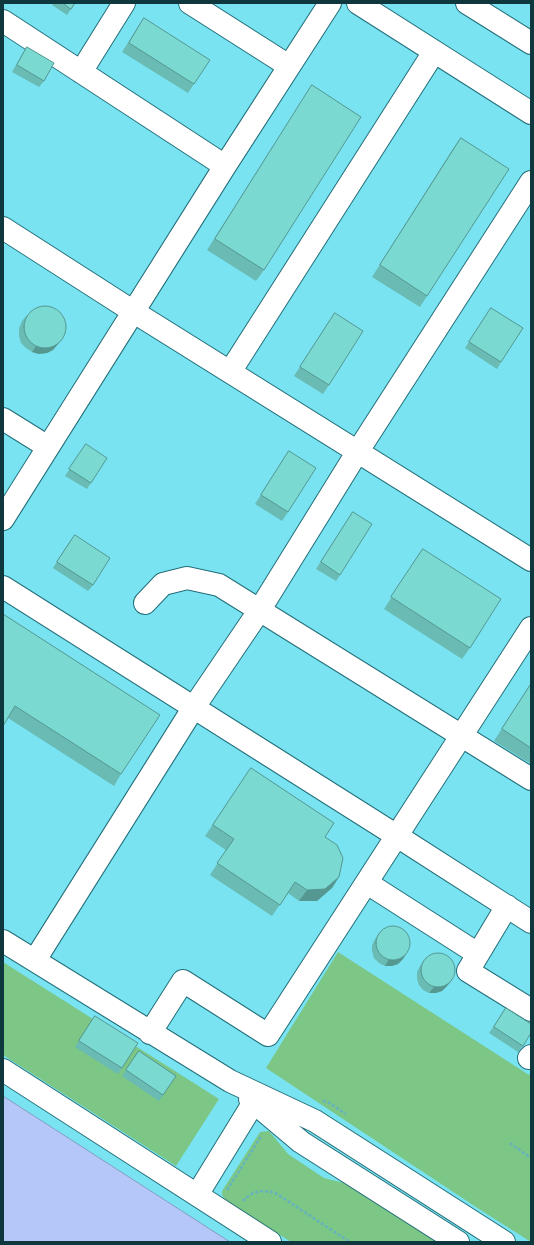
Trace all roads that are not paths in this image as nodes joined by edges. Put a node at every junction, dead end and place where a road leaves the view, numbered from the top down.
1 (124, 3) edge
2 (190, 3) edge
3 (330, 3) edge
4 (358, 3) edge
5 (467, 3) edge
6 (3, 21) edge
7 (531, 43) edge
8 (434, 52) junction
9 (289, 66) junction
10 (81, 72) junction
11 (531, 113) edge
12 (225, 166) junction
13 (531, 182) edge
14 (3, 228) edge
15 (134, 312) junction
16 (230, 372) junction
17 (3, 419) edge
18 (48, 447) junction
19 (358, 451) junction
20 (3, 519) edge
21 (531, 560) edge
22 (3, 587) edge
23 (145, 603) dead end
24 (259, 610) junction
25 (531, 628) edge
26 (194, 708) junction
27 (462, 736) junction
28 (531, 779) edge
29 (397, 836) junction
30 (367, 883) junction
31 (507, 906) junction
32 (531, 922) edge
33 (3, 941) edge
34 (478, 954) junction
35 (35, 960) junction
36 (531, 1010) edge
37 (150, 1032) junction
38 (3, 1070) edge
39 (230, 1081) junction
40 (254, 1102) junction
41 (197, 1195) junction
42 (270, 1242) edge
43 (458, 1242) edge
44 (504, 1242) edge

1 - 10 street
2 - 9 street
3 - 9 street
4 - 8 street
5 - 7 street
6 - 10 street
8 - 11 street
8 - 16 street
9 - 12 street
10 - 12 street
12 - 15 street
13 - 19 street
14 - 15 street
15 - 16 street
15 - 18 street
16 - 19 street
17 - 18 street
18 - 20 street
19 - 21 street
19 - 24 street
22 - 26 street
23 - 24 street
24 - 26 street
24 - 27 street
25 - 27 street
26 - 29 street
26 - 35 street
27 - 28 street
27 - 29 street
29 - 30 street
29 - 31 street
30 - 34 street
30 - 37 street
31 - 32 street
31 - 34 street
33 - 35 street
34 - 36 street
35 - 37 street
37 - 39 street
38 - 41 street
39 - 40 street
39 - 44 street
40 - 41 street
40 - 43 street
41 - 42 street

